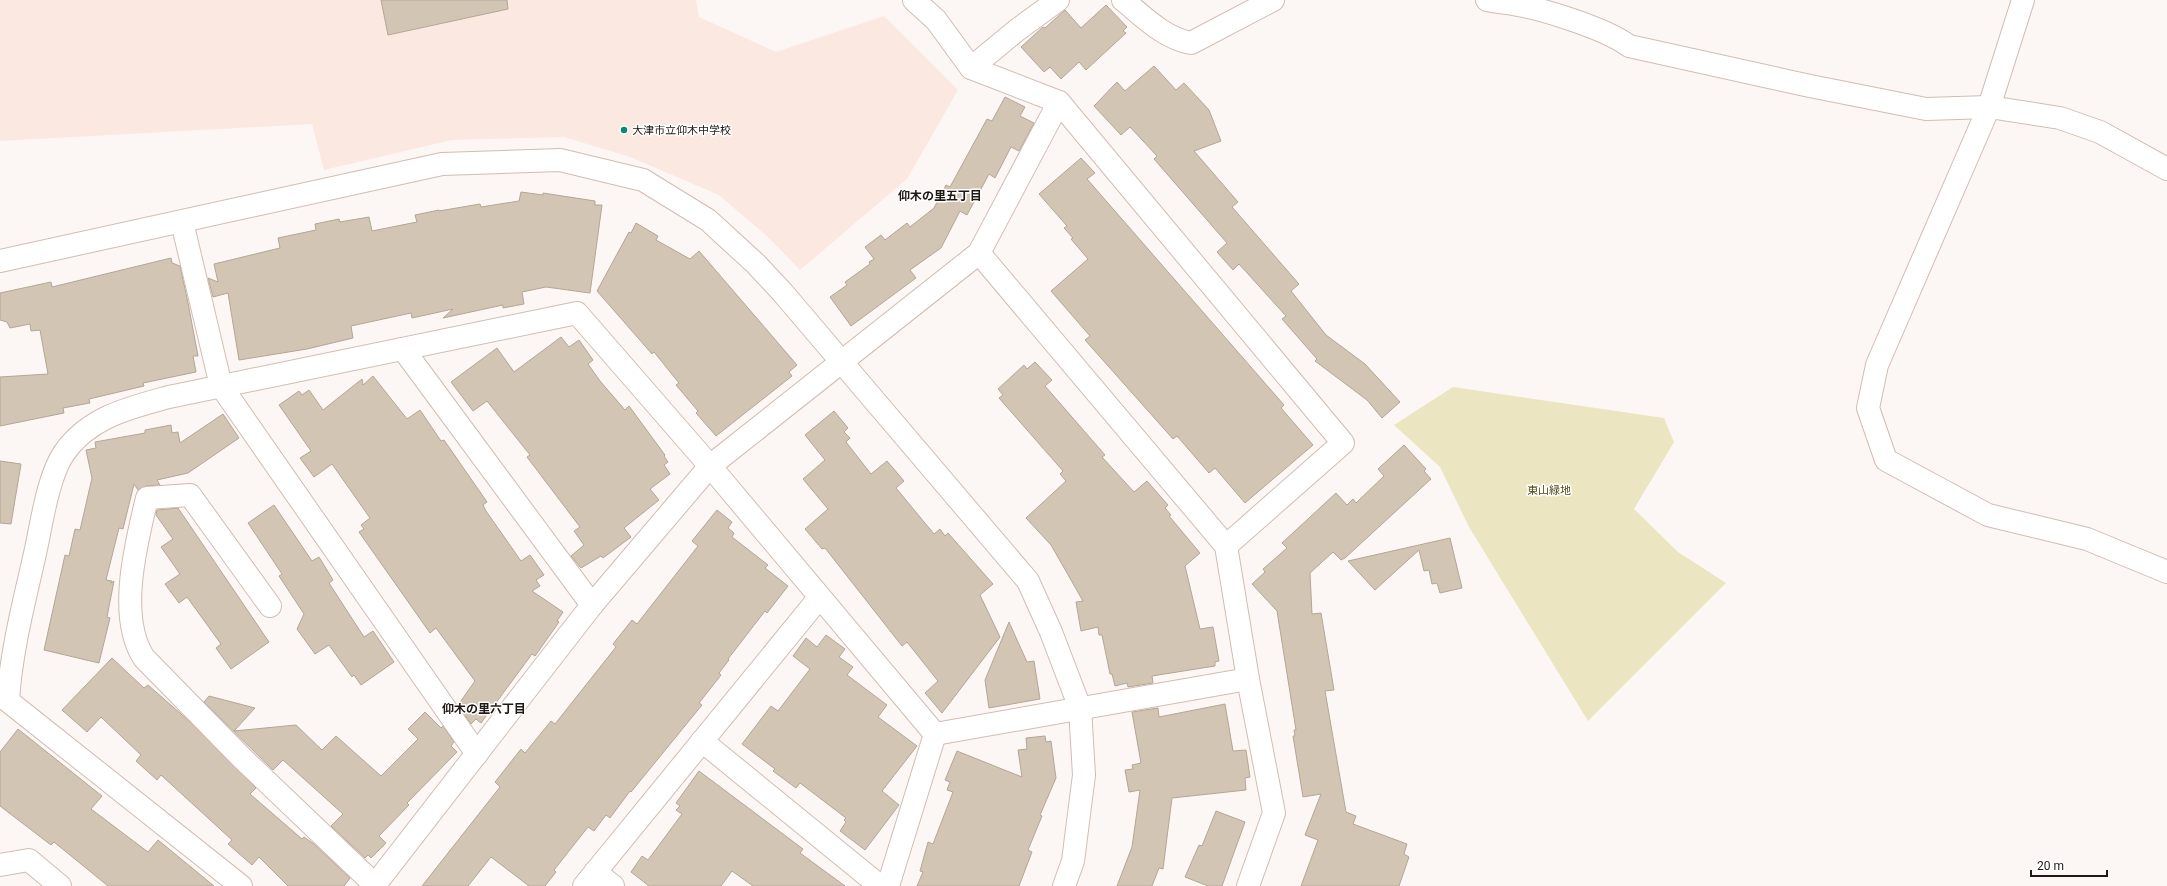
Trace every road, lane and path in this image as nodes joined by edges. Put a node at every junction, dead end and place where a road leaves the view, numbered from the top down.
1 (914, 0) edge
2 (1058, 0) edge
3 (1123, 0) edge
4 (1273, 0) edge
5 (1487, 0) edge
6 (2023, 0) edge
7 (971, 68) junction
8 (1059, 102) junction
9 (1989, 107) junction
10 (2167, 169) edge
11 (182, 222) junction
12 (979, 253) junction
13 (0, 261) edge
14 (403, 349) junction
15 (842, 362) junction
16 (221, 386) junction
17 (710, 466) junction
18 (1226, 546) junction
19 (2167, 572) edge
20 (819, 598) junction
21 (592, 605) junction
22 (270, 606) dead end
23 (1248, 679) junction
24 (4, 706) edge
25 (1080, 708) junction
26 (935, 734) junction
27 (702, 741) junction
28 (477, 754) junction
29 (0, 865) edge
30 (589, 879) edge
31 (375, 885) edge
32 (60, 886) edge
33 (241, 886) edge
34 (613, 886) edge
35 (880, 886) edge
36 (888, 886) edge
37 (1064, 886) edge
38 (1248, 886) edge

1 - 7 street
2 - 7 street
3 - 4 street
5 - 9 street
6 - 9 street
7 - 8 street
8 - 12 street
8 - 18 street
9 - 10 street
9 - 19 street
11 - 13 street
11 - 15 street
11 - 16 street
12 - 15 street
12 - 18 street
14 - 16 street
14 - 17 street
14 - 21 street
15 - 17 street
15 - 25 street
16 - 24 street
16 - 28 street
17 - 20 street
17 - 21 street
18 - 23 street
20 - 26 street
20 - 27 street
21 - 28 street
22 - 31 street
23 - 25 street
23 - 38 street
24 - 33 street
25 - 26 street
25 - 37 street
26 - 36 street
27 - 30 street
27 - 35 street
28 - 31 street
29 - 32 street
30 - 34 street

